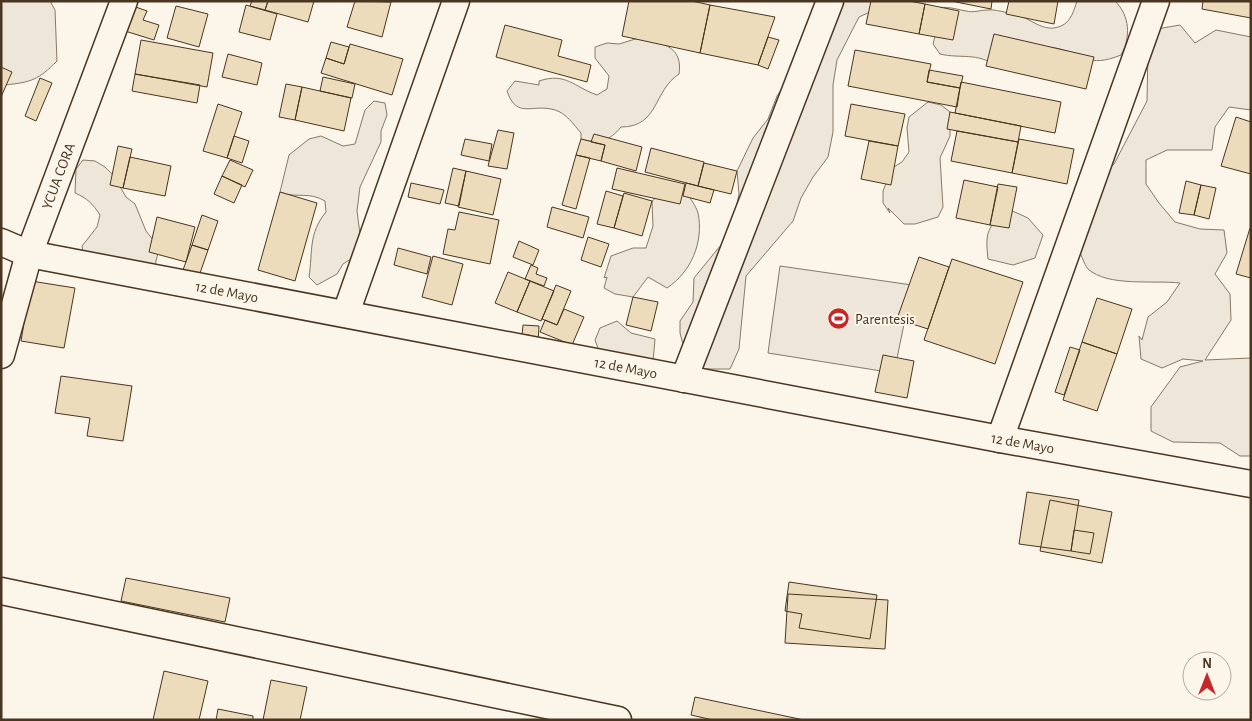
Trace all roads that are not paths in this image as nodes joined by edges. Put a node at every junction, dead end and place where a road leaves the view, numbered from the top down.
1 (124, 1) edge
2 (456, 1) edge
3 (830, 1) edge
4 (1156, 1) edge
5 (1, 242) edge
6 (29, 254) junction
7 (346, 313) junction
8 (1, 356) edge
9 (684, 379) junction
10 (1000, 440) junction
11 (1251, 484) edge
12 (1, 591) edge
13 (588, 717) edge
14 (618, 720) edge

1 - 6 street, YCUA CORA
2 - 7 street
3 - 9 street
4 - 10 street
5 - 6 street, 12 de Mayo
6 - 7 street, 12 de Mayo
6 - 8 street, YCUA CORA
7 - 9 street, 12 de Mayo
9 - 10 street, 12 de Mayo
10 - 11 street, 12 de Mayo
12 - 13 street
13 - 14 street

